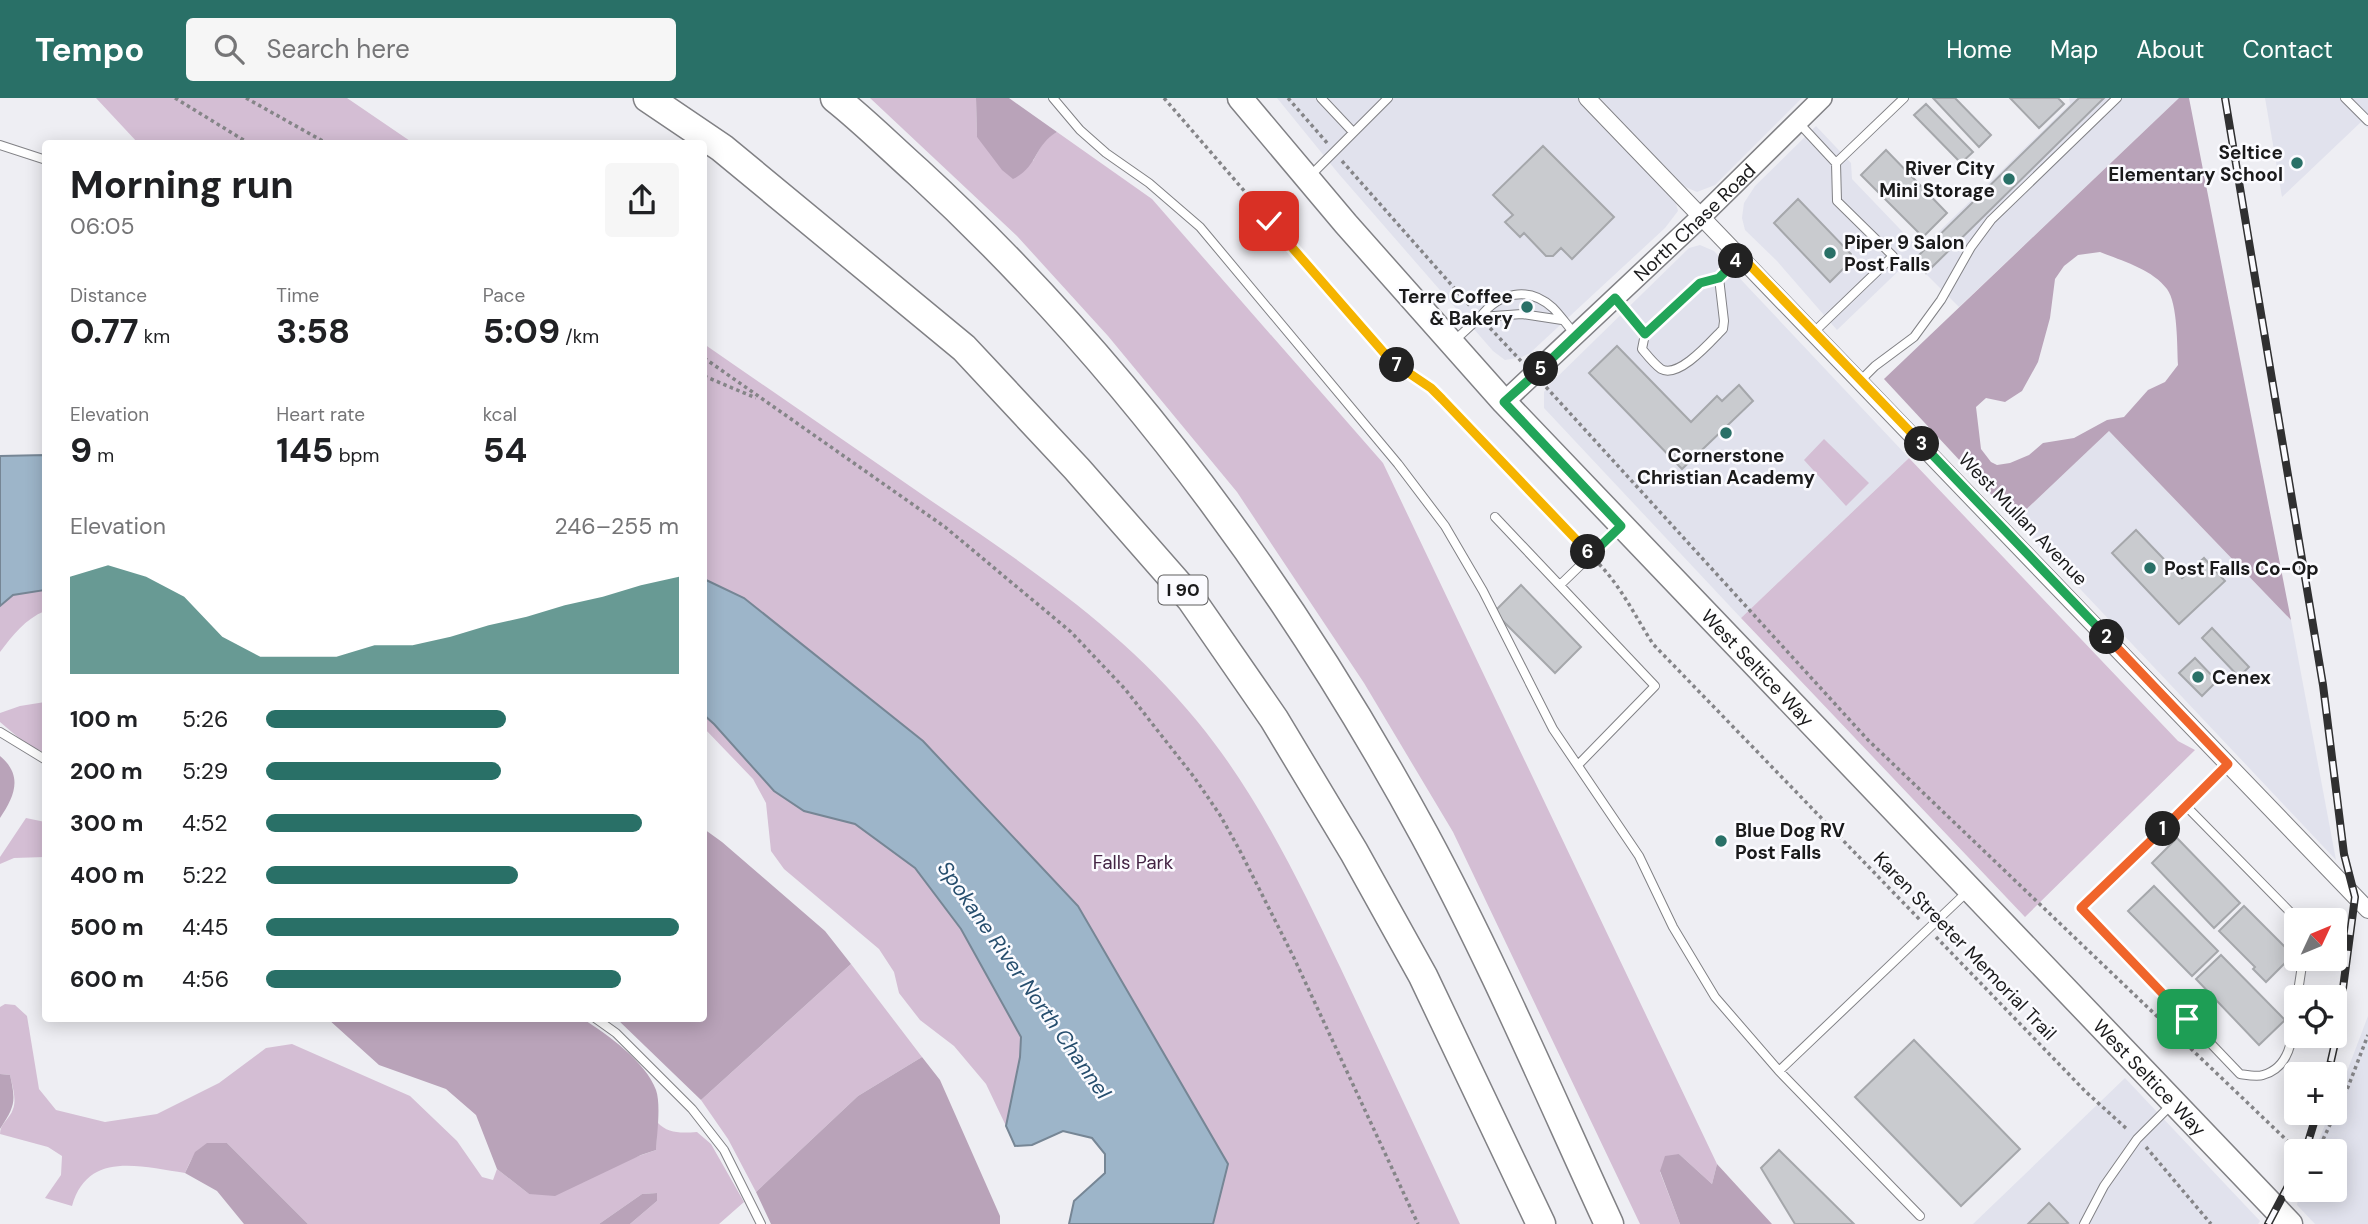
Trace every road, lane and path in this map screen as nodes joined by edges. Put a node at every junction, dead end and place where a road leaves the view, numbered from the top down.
1 (175, 98) edge
2 (246, 98) edge
3 (648, 98) edge
4 (835, 98) edge
5 (1053, 98) edge
6 (1164, 98) edge
7 (1240, 98) edge
8 (1288, 98) edge
9 (1321, 98) edge
10 (1388, 98) edge
11 (1587, 98) edge
12 (1822, 98) edge
13 (1904, 98) edge
14 (2117, 98) edge
15 (2345, 98) edge
16 (1797, 121) junction
17 (2368, 121) edge
18 (1353, 132) junction
19 (243, 140) edge
20 (321, 140) edge
21 (0, 145) edge
22 (1334, 152) junction
23 (42, 159) edge
24 (1836, 163) junction
25 (1307, 178) junction
26 (1703, 216) junction
27 (1741, 256) junction
28 (1719, 278) junction
29 (1615, 298) junction
30 (1480, 317) junction
31 (1562, 320) junction
32 (1814, 332) junction
33 (1645, 334) junction
34 (1576, 335) junction
35 (1452, 343) junction
36 (707, 360) edge
37 (1534, 376) junction
38 (707, 377) edge
39 (1860, 380) junction
40 (762, 400) junction
41 (1504, 402) junction
42 (1495, 517) dead end
43 (1621, 526) junction
44 (1591, 555) junction
45 (1560, 585) junction
46 (0, 732) edge
47 (42, 758) edge
48 (2228, 764) junction
49 (1578, 765) junction
50 (2186, 806) junction
51 (1970, 889) junction
52 (2286, 908) edge
53 (2368, 910) edge
54 (1928, 928) junction
55 (1503, 991) junction
56 (601, 1022) edge
57 (2368, 1035) edge
58 (2291, 1048) edge
59 (1779, 1071) junction
60 (2174, 1103) junction
61 (2137, 1139) junction
62 (2285, 1139) edge
63 (2323, 1139) edge
64 (1920, 1216) dead end
65 (761, 1224) edge
66 (1418, 1224) edge
67 (1541, 1224) edge
68 (1609, 1224) edge
69 (1621, 1224) edge
70 (2084, 1224) edge
71 (2211, 1224) edge
72 (2290, 1224) edge

1 - 19 path
2 - 20 path
3 - 67 highway, I 90
4 - 55 highway
5 - 49 lane
6 - 44 path, Karen Streeter Memorial Trail
7 - 25 main road, West Seltice Way
8 - 22 path
9 - 18 lane
10 - 18 lane
11 - 26 street, West Mullan Avenue
12 - 16 street, North Chase Road
13 - 24 lane
14 - 39 lane
15 - 17 lane
16 - 24 lane
16 - 26 street, North Chase Road
18 - 22 lane
21 - 23 lane
22 - 25 lane
22 - 30 path
24 - 32 lane
25 - 35 main road, West Seltice Way
26 - 27 street, West Mullan Avenue
26 - 29 street, North Chase Road
27 - 28 lane
27 - 32 street, West Mullan Avenue
28 - 33 lane
28 - 33 lane
29 - 33 lane
29 - 34 street, North Chase Road
30 - 31 lane
30 - 31 lane
30 - 35 lane
30 - 37 path
31 - 34 lane
32 - 39 street, West Mullan Avenue
34 - 37 street, North Chase Road
35 - 41 main road, West Seltice Way
36 - 40 path
37 - 41 street, North Chase Road
37 - 62 path
38 - 40 path
39 - 48 street, West Mullan Avenue
40 - 66 path
41 - 43 main road, West Seltice Way
42 - 45 lane
43 - 44 lane
43 - 51 main road, West Seltice Way
44 - 45 lane
44 - 54 path, Karen Streeter Memorial Trail
45 - 49 lane
46 - 47 lane
48 - 50 lane
48 - 53 street, West Mullan Avenue
49 - 59 lane
50 - 52 lane
50 - 58 lane
51 - 54 lane
51 - 60 main road, West Seltice Way
54 - 59 lane
54 - 61 path, Karen Streeter Memorial Trail
55 - 68 highway
55 - 69 highway
56 - 65 lane
57 - 63 path
59 - 64 lane
60 - 61 lane
60 - 72 main road, West Seltice Way
61 - 70 lane
61 - 71 path, Karen Streeter Memorial Trail

